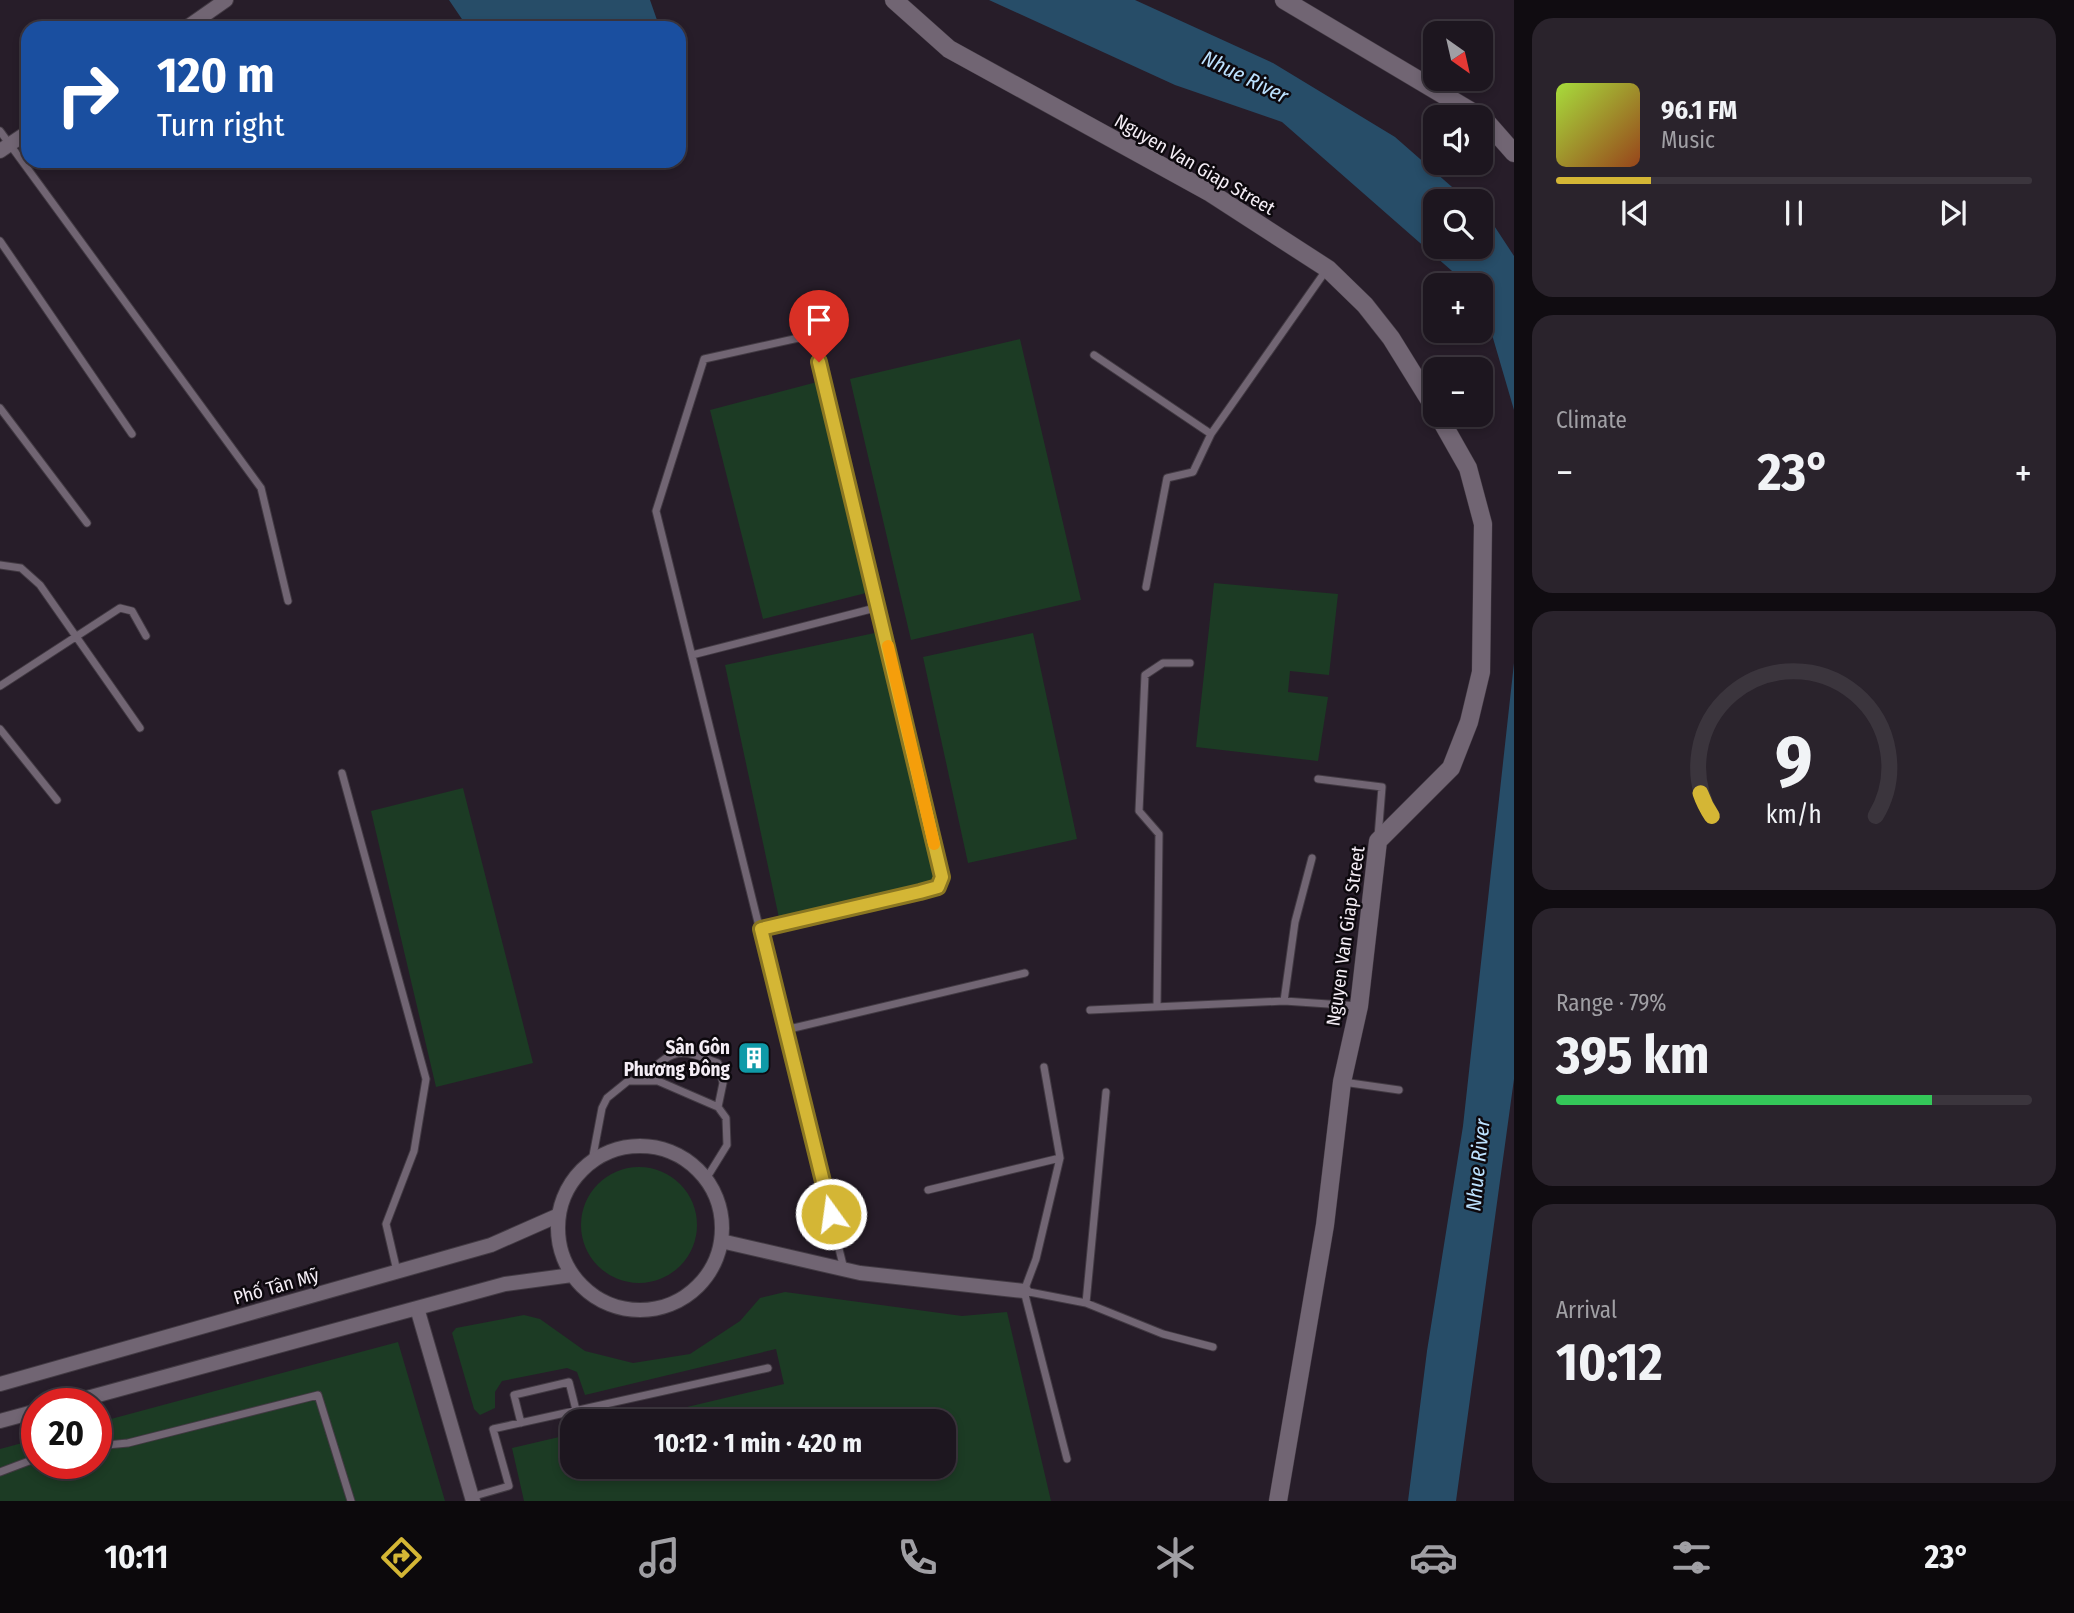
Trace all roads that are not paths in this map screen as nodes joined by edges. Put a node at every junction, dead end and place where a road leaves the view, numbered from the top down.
1 (226, 0) edge
2 (894, 0) edge
3 (1284, 0) edge
4 (196, 21) edge
5 (0, 131) edge
6 (1505, 133) edge
7 (21, 137) edge
8 (5, 147) edge
9 (1514, 153) edge
10 (0, 241) edge
11 (1328, 269) junction
12 (1094, 355) dead end
13 (1423, 390) edge
14 (0, 408) edge
15 (1445, 427) edge
16 (132, 433) dead end
17 (1212, 434) junction
18 (87, 523) dead end
19 (0, 565) edge
20 (1146, 587) dead end
21 (288, 600) dead end
22 (879, 607) junction
23 (74, 635) junction
24 (146, 636) dead end
25 (692, 655) junction
26 (1190, 663) dead end
27 (0, 686) edge
28 (140, 728) dead end
29 (0, 729) edge
30 (342, 773) dead end
31 (1318, 779) dead end
32 (57, 800) dead end
33 (1378, 841) junction
34 (1312, 858) dead end
35 (761, 929) junction
36 (1025, 973) dead end
37 (1284, 1001) junction
38 (1359, 1006) junction
39 (1157, 1007) junction
40 (1090, 1010) dead end
41 (785, 1030) junction
42 (1044, 1067) dead end
43 (642, 1079) junction
44 (1342, 1082) junction
45 (1399, 1090) dead end
46 (1106, 1092) dead end
47 (718, 1107) junction
48 (1060, 1158) junction
49 (592, 1161) junction
50 (706, 1179) junction
51 (928, 1190) dead end
52 (559, 1215) junction
53 (721, 1241) junction
54 (844, 1269) junction
55 (397, 1271) junction
56 (572, 1275) junction
57 (1024, 1291) junction
58 (1086, 1303) junction
59 (417, 1308) junction
60 (1213, 1347) dead end
61 (768, 1368) dead end
62 (0, 1384) edge
63 (112, 1391) edge
64 (576, 1409) edge
65 (581, 1409) edge
66 (560, 1414) edge
67 (21, 1415) edge
68 (0, 1421) edge
69 (521, 1423) junction
70 (112, 1444) edge
71 (1067, 1459) dead end
72 (21, 1464) edge
73 (0, 1472) edge
74 (472, 1499) edge
75 (351, 1501) edge
76 (1281, 1501) edge

1 - 4 street
2 - 11 street, Nguyen Van Giap Street
3 - 6 street
5 - 8 lane
6 - 9 street
7 - 8 street
8 - 21 lane
10 - 16 lane
11 - 13 street, Nguyen Van Giap Street
11 - 17 lane
12 - 17 lane
14 - 18 lane
15 - 33 street, Nguyen Van Giap Street
17 - 20 lane
19 - 23 lane
22 - 25 lane
22 - 25 lane
22 - 35 lane
23 - 24 lane
23 - 27 lane
23 - 28 lane
25 - 35 lane
26 - 39 lane
29 - 32 lane
30 - 55 lane
31 - 33 lane
33 - 38 street, Nguyen Van Giap Street
34 - 37 lane
35 - 41 lane
36 - 41 lane
37 - 38 lane
37 - 39 lane
38 - 44 street, Nguyen Van Giap Street
39 - 40 lane
41 - 54 lane
42 - 48 lane
43 - 47 lane
43 - 47 lane
43 - 49 lane
44 - 45 lane
44 - 76 street, Nguyen Van Giap Street
46 - 58 lane
47 - 50 lane
48 - 51 lane
48 - 57 lane
49 - 50 street
49 - 52 street
50 - 53 street
52 - 55 street, Phố Tân Mỹ
52 - 56 street
53 - 54 street
53 - 56 street
54 - 57 street
55 - 62 street, Phố Tân Mỹ
56 - 59 street
57 - 58 lane
57 - 71 lane
58 - 60 lane
59 - 63 street
59 - 74 street
61 - 65 lane
64 - 69 lane
66 - 69 lane
67 - 68 street
69 - 74 lane
70 - 75 lane
72 - 73 lane

